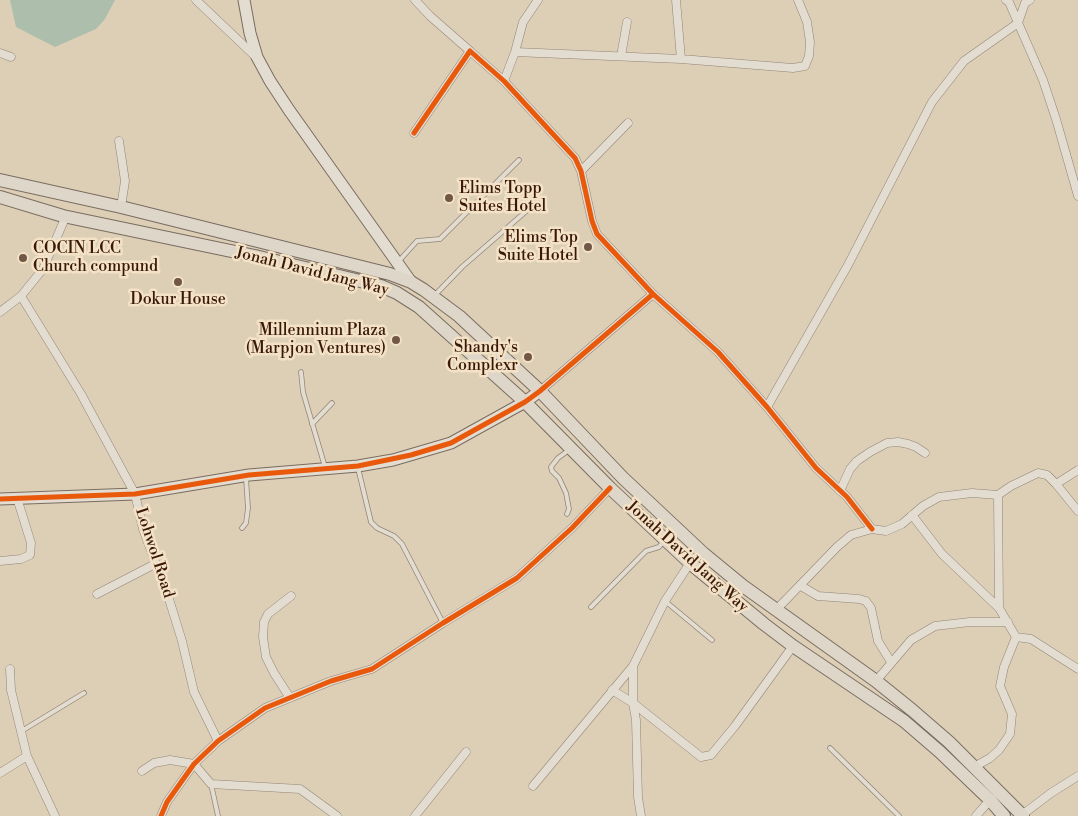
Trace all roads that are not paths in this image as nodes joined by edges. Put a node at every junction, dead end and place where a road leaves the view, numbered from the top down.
1 (196, 0) edge
2 (244, 0) edge
3 (415, 0) edge
4 (538, 0) edge
5 (676, 0) edge
6 (798, 0) edge
7 (1006, 0) edge
8 (1030, 0) edge
9 (627, 22) dead end
10 (1018, 23) junction
11 (470, 51) junction
12 (0, 52) edge
13 (515, 52) junction
14 (621, 56) junction
15 (11, 57) dead end
16 (257, 57) junction
17 (681, 59) junction
18 (504, 81) junction
19 (628, 123) dead end
20 (414, 133) dead end
21 (119, 141) dead end
22 (519, 160) dead end
23 (581, 171) junction
24 (0, 180) edge
25 (1078, 196) edge
26 (0, 197) edge
27 (121, 207) junction
28 (531, 207) dead end
29 (66, 216) junction
30 (397, 264) junction
31 (411, 282) junction
32 (653, 294) junction
33 (21, 296) junction
34 (434, 297) junction
35 (0, 312) edge
36 (301, 372) dead end
37 (540, 391) junction
38 (525, 402) junction
39 (332, 403) dead end
40 (766, 408) junction
41 (312, 424) junction
42 (571, 449) junction
43 (925, 453) dead end
44 (358, 466) junction
45 (326, 469) junction
46 (1078, 470) edge
47 (246, 476) junction
48 (1056, 484) junction
49 (610, 488) junction
50 (840, 491) junction
51 (135, 494) junction
52 (998, 495) junction
53 (17, 498) junction
54 (0, 499) edge
55 (1078, 511) edge
56 (567, 514) dead end
57 (912, 515) junction
58 (242, 528) dead end
59 (872, 529) junction
60 (665, 540) junction
61 (0, 561) edge
62 (690, 563) junction
63 (155, 564) junction
64 (801, 586) junction
65 (97, 594) dead end
66 (291, 596) dead end
67 (665, 600) junction
68 (591, 607) dead end
69 (999, 608) junction
70 (776, 610) junction
71 (443, 622) junction
72 (1008, 622) junction
73 (1016, 637) junction
74 (712, 640) dead end
75 (793, 646) junction
76 (891, 662) junction
77 (633, 666) junction
78 (10, 669) dead end
79 (1078, 669) edge
80 (876, 681) junction
81 (612, 690) junction
82 (84, 693) dead end
83 (290, 698) junction
84 (633, 703) junction
85 (20, 732) junction
86 (218, 741) junction
87 (830, 748) dead end
88 (466, 752) dead end
89 (27, 756) junction
90 (194, 764) junction
91 (974, 767) junction
92 (142, 771) dead end
93 (0, 773) edge
94 (1078, 776) edge
95 (211, 784) junction
96 (533, 786) dead end
97 (990, 800) junction
98 (55, 816) edge
99 (161, 816) edge
100 (218, 816) edge
101 (336, 816) edge
102 (415, 816) edge
103 (641, 816) edge
104 (899, 816) edge
105 (976, 816) edge
106 (1004, 816) edge
107 (1022, 816) edge

1 - 16 street
2 - 16 street
3 - 11 street
4 - 13 street
5 - 17 street
6 - 17 street
7 - 10 street
8 - 10 street
9 - 14 street
10 - 25 street
10 - 40 street
11 - 18 street
11 - 20 street
12 - 15 street
13 - 14 street
13 - 18 street
14 - 17 street
16 - 30 street
18 - 23 street
19 - 23 street
21 - 27 street
22 - 30 lane
23 - 32 street
24 - 27 main road
26 - 29 main road, Jonah David Jang Way
27 - 31 main road
28 - 34 lane
29 - 33 street
29 - 38 main road, Jonah David Jang Way
30 - 31 street
31 - 34 main road
32 - 37 street
32 - 40 street
33 - 35 street
33 - 51 street, Lohwol Road
34 - 37 main road
36 - 41 lane
37 - 38 street
37 - 70 main road
38 - 42 main road, Jonah David Jang Way
38 - 44 street
39 - 41 lane
40 - 50 street
41 - 45 lane
42 - 49 main road, Jonah David Jang Way
42 - 56 lane
43 - 50 street
44 - 45 street
44 - 71 lane
45 - 47 street
46 - 48 street
47 - 51 street
47 - 58 lane
48 - 52 street
48 - 55 street
49 - 60 main road, Jonah David Jang Way
49 - 71 street
50 - 59 street
51 - 53 street
51 - 63 street, Lohwol Road
52 - 57 street
52 - 69 street
53 - 54 street
53 - 61 street
57 - 59 street
57 - 69 street
59 - 64 street
60 - 62 main road, Jonah David Jang Way
60 - 68 lane
62 - 67 street
62 - 75 main road, Jonah David Jang Way
63 - 65 street
63 - 86 street, Lohwol Road
64 - 70 street
64 - 76 street
66 - 83 street
67 - 74 lane
67 - 77 street
69 - 72 street
70 - 80 main road
71 - 83 street
72 - 73 street
72 - 76 street
73 - 79 street
73 - 91 street
75 - 84 street
75 - 97 main road, Jonah David Jang Way
76 - 80 street
77 - 81 street
77 - 84 street
78 - 85 street
80 - 91 main road
81 - 84 street
81 - 96 street
82 - 85 lane
83 - 86 street
84 - 103 street
85 - 89 street
86 - 90 street
87 - 104 lane
88 - 102 street
89 - 93 street
89 - 98 street
90 - 92 street
90 - 95 street
90 - 99 street
91 - 107 main road
94 - 107 street
95 - 100 lane
95 - 101 street
97 - 105 street
97 - 106 main road, Jonah David Jang Way

